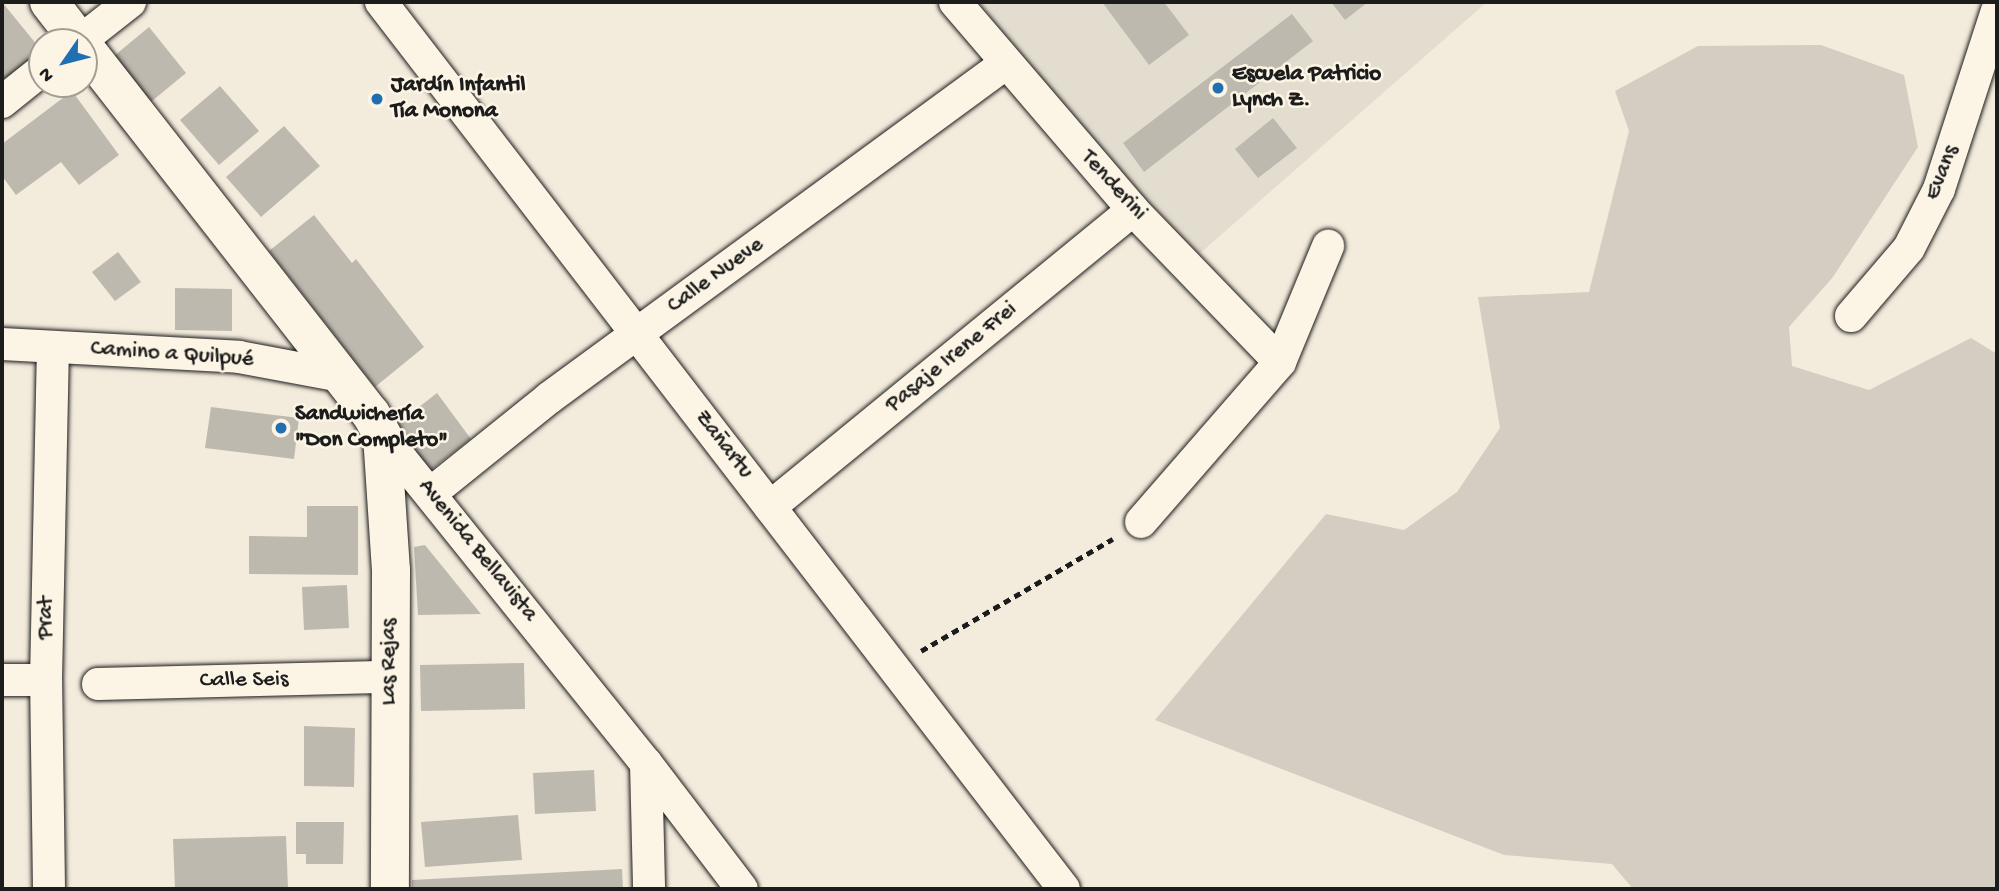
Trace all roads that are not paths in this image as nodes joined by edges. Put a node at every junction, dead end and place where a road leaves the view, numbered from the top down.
1 (49, 2) edge
2 (130, 2) edge
3 (381, 2) edge
4 (955, 2) edge
5 (1997, 11) edge
6 (68, 28) edge
7 (97, 28) edge
8 (1005, 64) junction
9 (98, 65) edge
10 (28, 82) edge
11 (2, 102) edge
12 (1133, 210) junction
13 (1328, 246) dead end
14 (1851, 316) dead end
15 (637, 333) junction
16 (2, 344) edge
17 (54, 347) junction
18 (1280, 362) junction
19 (341, 376) junction
20 (382, 435) junction
21 (431, 493) junction
22 (770, 507) junction
23 (1141, 522) road end
24 (390, 677) junction
25 (2, 680) edge
26 (46, 680) junction
27 (98, 684) dead end
28 (646, 763) junction
29 (49, 889) edge
30 (390, 889) edge
31 (649, 889) edge
32 (742, 889) edge
33 (1064, 889) edge

1 - 6 street
2 - 7 street
3 - 15 street, Zañartu
4 - 8 street, Tenderini
5 - 14 street, Evans
8 - 12 street, Tenderini
8 - 15 street, Calle Nueve
9 - 19 street, Avenida Bellavista
10 - 11 street
12 - 18 street, Tenderini
12 - 22 street, Pasaje Irene Frei
13 - 18 street
15 - 21 street, Calle Nueve
15 - 22 street, Zañartu
16 - 17 street, Camino a Quilpué
17 - 19 street, Camino a Quilpué
17 - 26 street, Prat
18 - 23 street
19 - 20 street, Avenida Bellavista
20 - 21 street, Avenida Bellavista
20 - 24 street, Las Rejas
21 - 28 street, Avenida Bellavista
22 - 33 street, Zañartu
24 - 27 street, Calle Seis
24 - 30 street, Las Rejas
25 - 26 street
26 - 29 street, Prat
28 - 31 street
28 - 32 street, Avenida Bellavista

